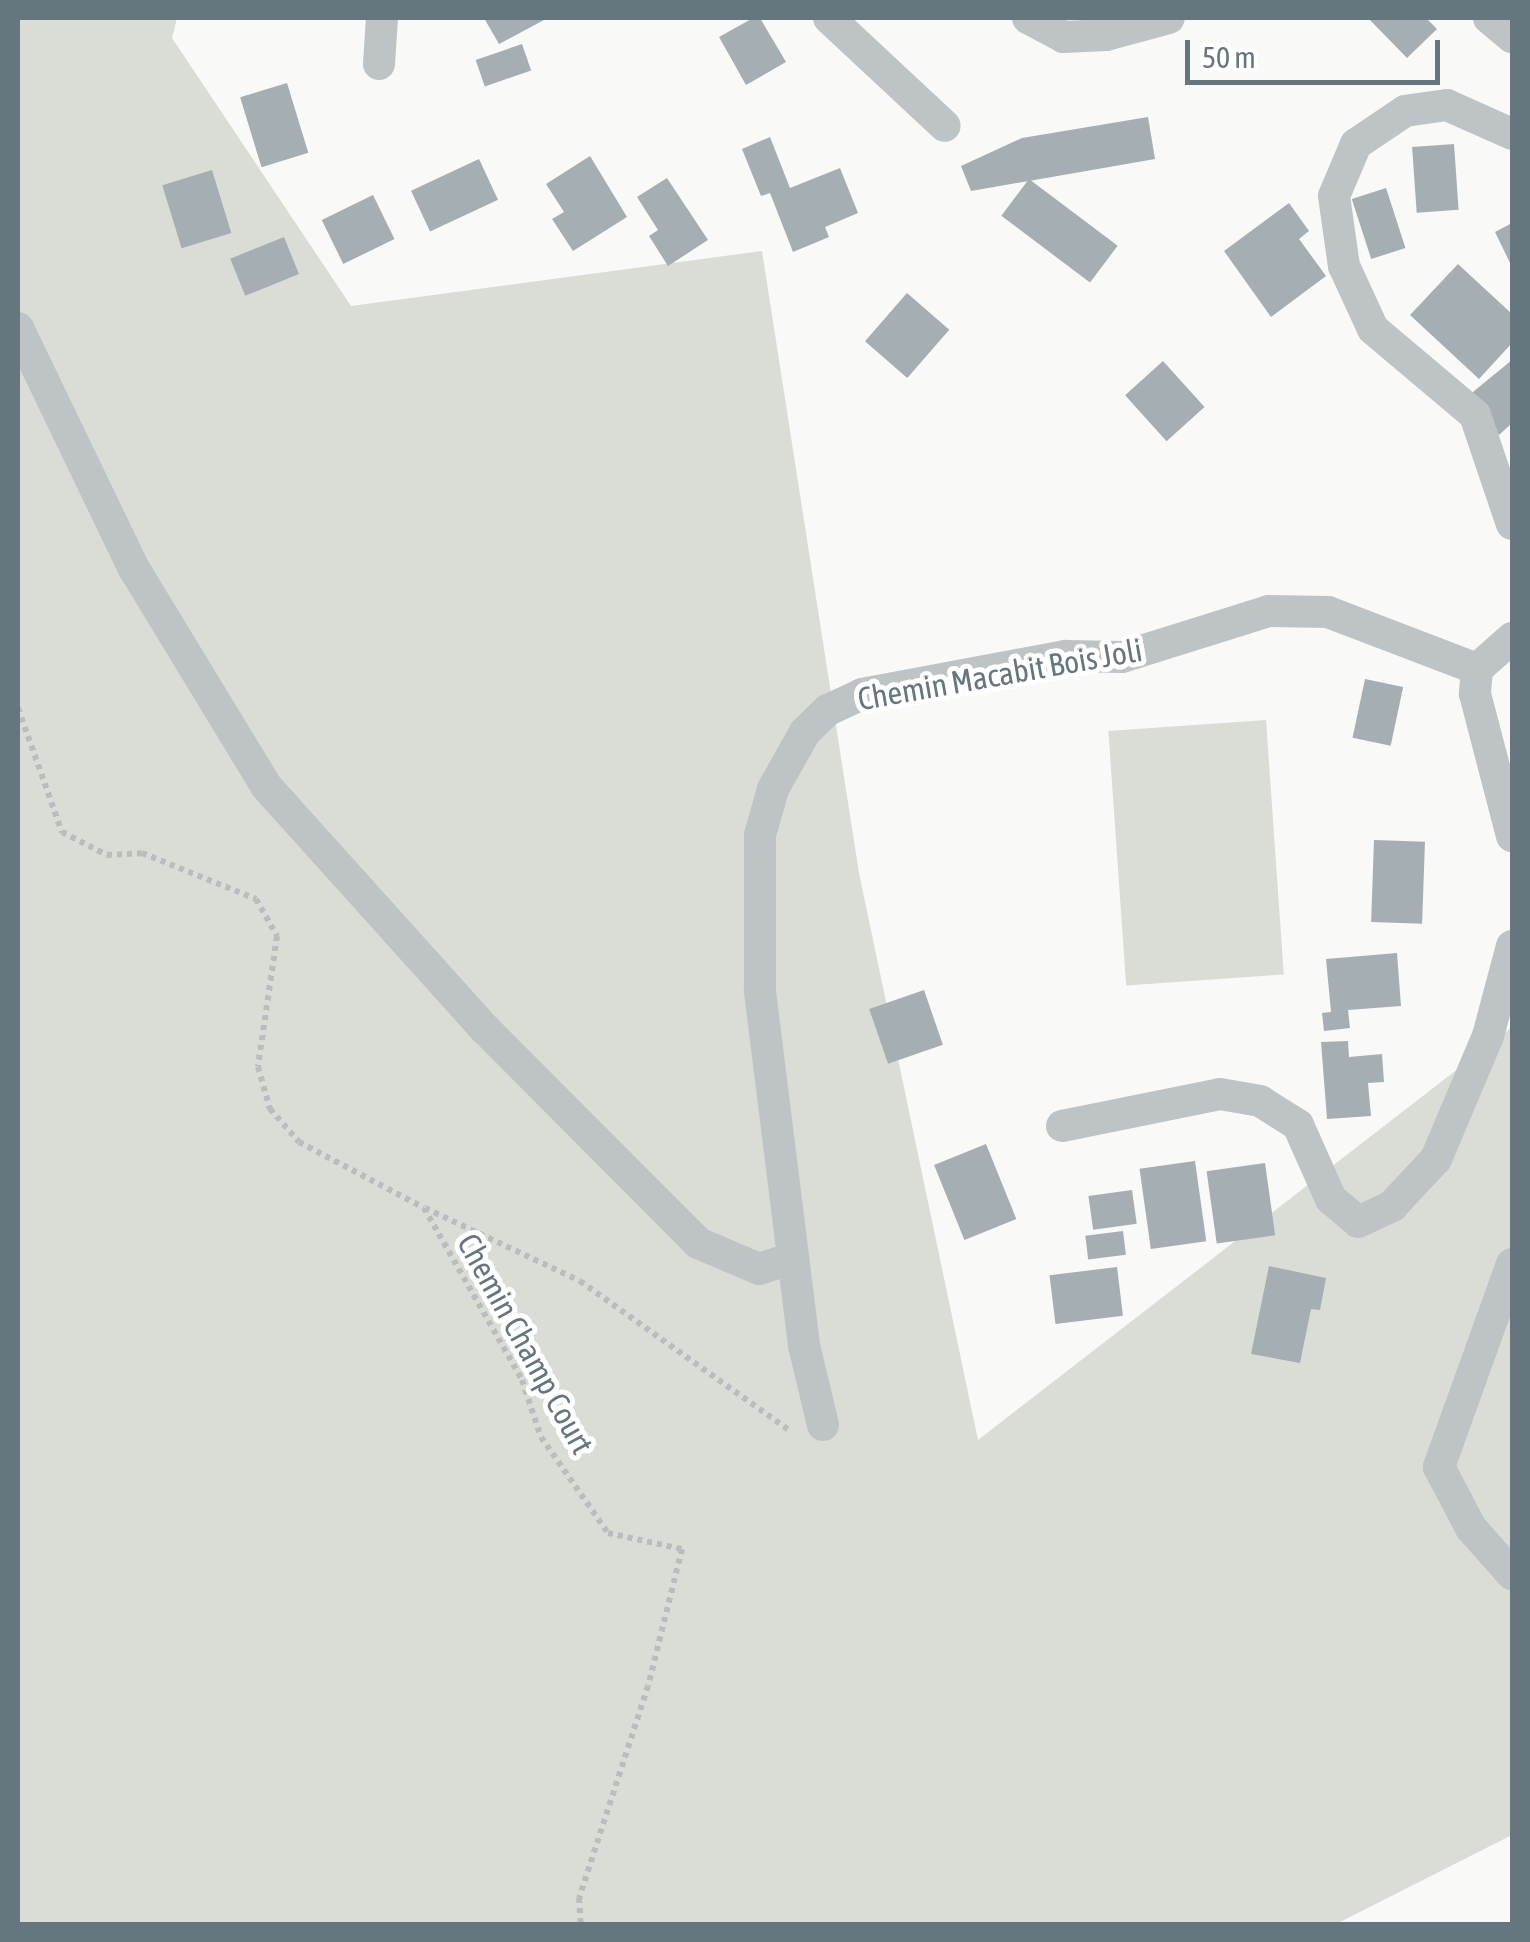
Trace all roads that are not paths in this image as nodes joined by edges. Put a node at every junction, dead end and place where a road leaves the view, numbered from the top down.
1 (382, 18) edge
2 (830, 18) edge
3 (1028, 18) edge
4 (1170, 18) edge
5 (1489, 18) edge
6 (1512, 37) edge
7 (379, 64) dead end
8 (945, 126) dead end
9 (1512, 134) edge
10 (18, 328) edge
11 (1512, 524) edge
12 (1512, 638) edge
13 (1477, 669) junction
14 (1512, 836) edge
15 (1512, 946) edge
16 (1062, 1126) dead end
17 (793, 1258) junction
18 (1512, 1264) edge
19 (823, 1425) road end
20 (1512, 1574) edge

1 - 7 street
2 - 8 street
3 - 4 street
5 - 6 street
9 - 11 street
10 - 17 street
12 - 13 street
13 - 14 street
13 - 17 street, Chemin Macabit Bois Joli
15 - 16 street
17 - 19 street, Chemin Macabit Bois Joli
18 - 20 street

